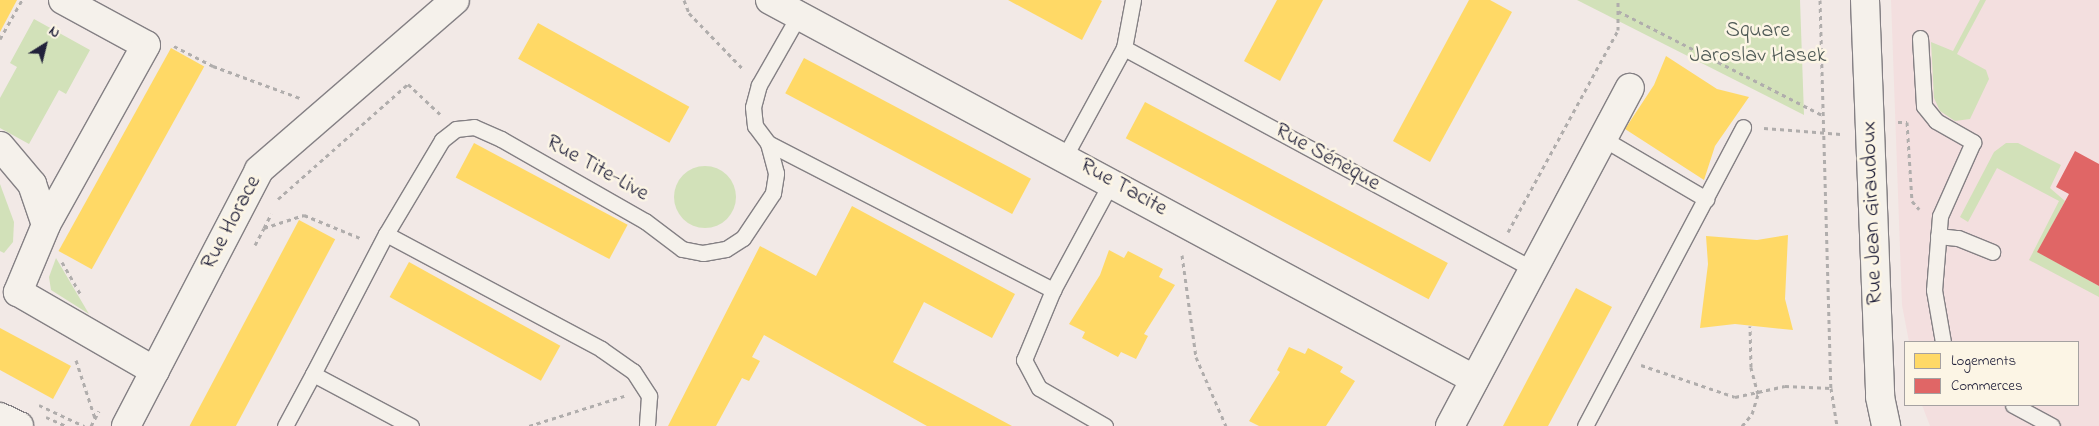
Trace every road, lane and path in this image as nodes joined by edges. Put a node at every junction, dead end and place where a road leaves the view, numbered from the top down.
1 (22, 0) edge
2 (62, 0) edge
3 (455, 0) edge
4 (684, 0) edge
5 (770, 0) edge
6 (1134, 0) edge
7 (1618, 0) edge
8 (1820, 0) edge
9 (1865, 0) edge
10 (1618, 11) junction
11 (800, 13) junction
12 (1920, 38) dead end
13 (0, 39) edge
14 (146, 45) junction
15 (1124, 48) junction
16 (759, 85) junction
17 (1630, 88) dead end
18 (1824, 116) junction
19 (318, 119) junction
20 (1743, 127) joint
21 (1869, 127) junction
22 (456, 130) junction
23 (1824, 136) junction
24 (1602, 138) junction
25 (768, 144) junction
26 (0, 146) edge
27 (1065, 156) junction
28 (1112, 181) junction
29 (1706, 199) junction
30 (1940, 216) junction
31 (1177, 217) junction
32 (45, 228) junction
33 (264, 228) junction
34 (1938, 236) junction
35 (383, 240) junction
36 (222, 242) junction
37 (1498, 250) junction
38 (1992, 252) dead end
39 (1531, 268) junction
40 (1053, 290) junction
41 (9, 295) edge
42 (82, 296) dead end
43 (61, 316) junction
44 (1750, 326) dead end
45 (1944, 341) edge
46 (1623, 356) junction
47 (155, 371) junction
48 (313, 374) junction
49 (1474, 379) junction
50 (644, 388) junction
51 (1831, 388) junction
52 (1758, 394) junction
53 (2014, 406) edge
54 (0, 417) edge
55 (95, 418) dead end
56 (19, 426) edge
57 (126, 426) edge
58 (285, 426) edge
59 (411, 426) edge
60 (529, 426) edge
61 (647, 426) edge
62 (1105, 426) edge
63 (1226, 426) edge
64 (1450, 426) edge
65 (1585, 426) edge
66 (1742, 426) edge
67 (1837, 426) edge
68 (1886, 426) edge
69 (2052, 426) edge

1 - 13 path
2 - 14 street
3 - 19 street, Rue Horace
4 - 16 path
5 - 11 street, Rue Tacite
6 - 15 lane
7 - 10 path
8 - 18 path
9 - 21 street, Rue Jean Giraudoux
10 - 18 path
10 - 37 path
11 - 16 lane, Rue Tite-Live
11 - 27 street, Rue Tacite
12 - 30 lane
14 - 19 path
14 - 32 street
15 - 27 lane
15 - 37 lane, Rue Sénèque
16 - 25 lane, Rue Tite-Live
17 - 24 street
18 - 23 path
19 - 36 street, Rue Horace
20 - 23 path
20 - 29 lane
21 - 23 path
21 - 30 path
21 - 68 street, Rue Jean Giraudoux
22 - 25 lane, Rue Tite-Live
22 - 33 path
22 - 35 lane
23 - 51 path
24 - 29 lane
24 - 39 street
25 - 40 lane
26 - 32 street
27 - 28 street, Rue Tacite
28 - 31 street, Rue Tacite
28 - 40 lane
29 - 46 lane
30 - 34 lane
31 - 49 street, Rue Tacite
31 - 63 path
32 - 41 street
32 - 42 path
33 - 35 path
33 - 36 path
34 - 38 lane
34 - 45 lane
35 - 48 lane
35 - 50 lane
36 - 47 street, Rue Horace
37 - 39 lane, Rue Sénèque
39 - 49 street
40 - 62 lane
41 - 43 street
43 - 47 street
43 - 55 path
44 - 52 path
46 - 52 path
46 - 65 lane
47 - 57 street, Rue Horace
48 - 58 lane
48 - 59 lane
49 - 64 street
50 - 60 path
50 - 61 lane
51 - 52 path
51 - 67 path
52 - 66 path
53 - 69 lane
54 - 56 street

